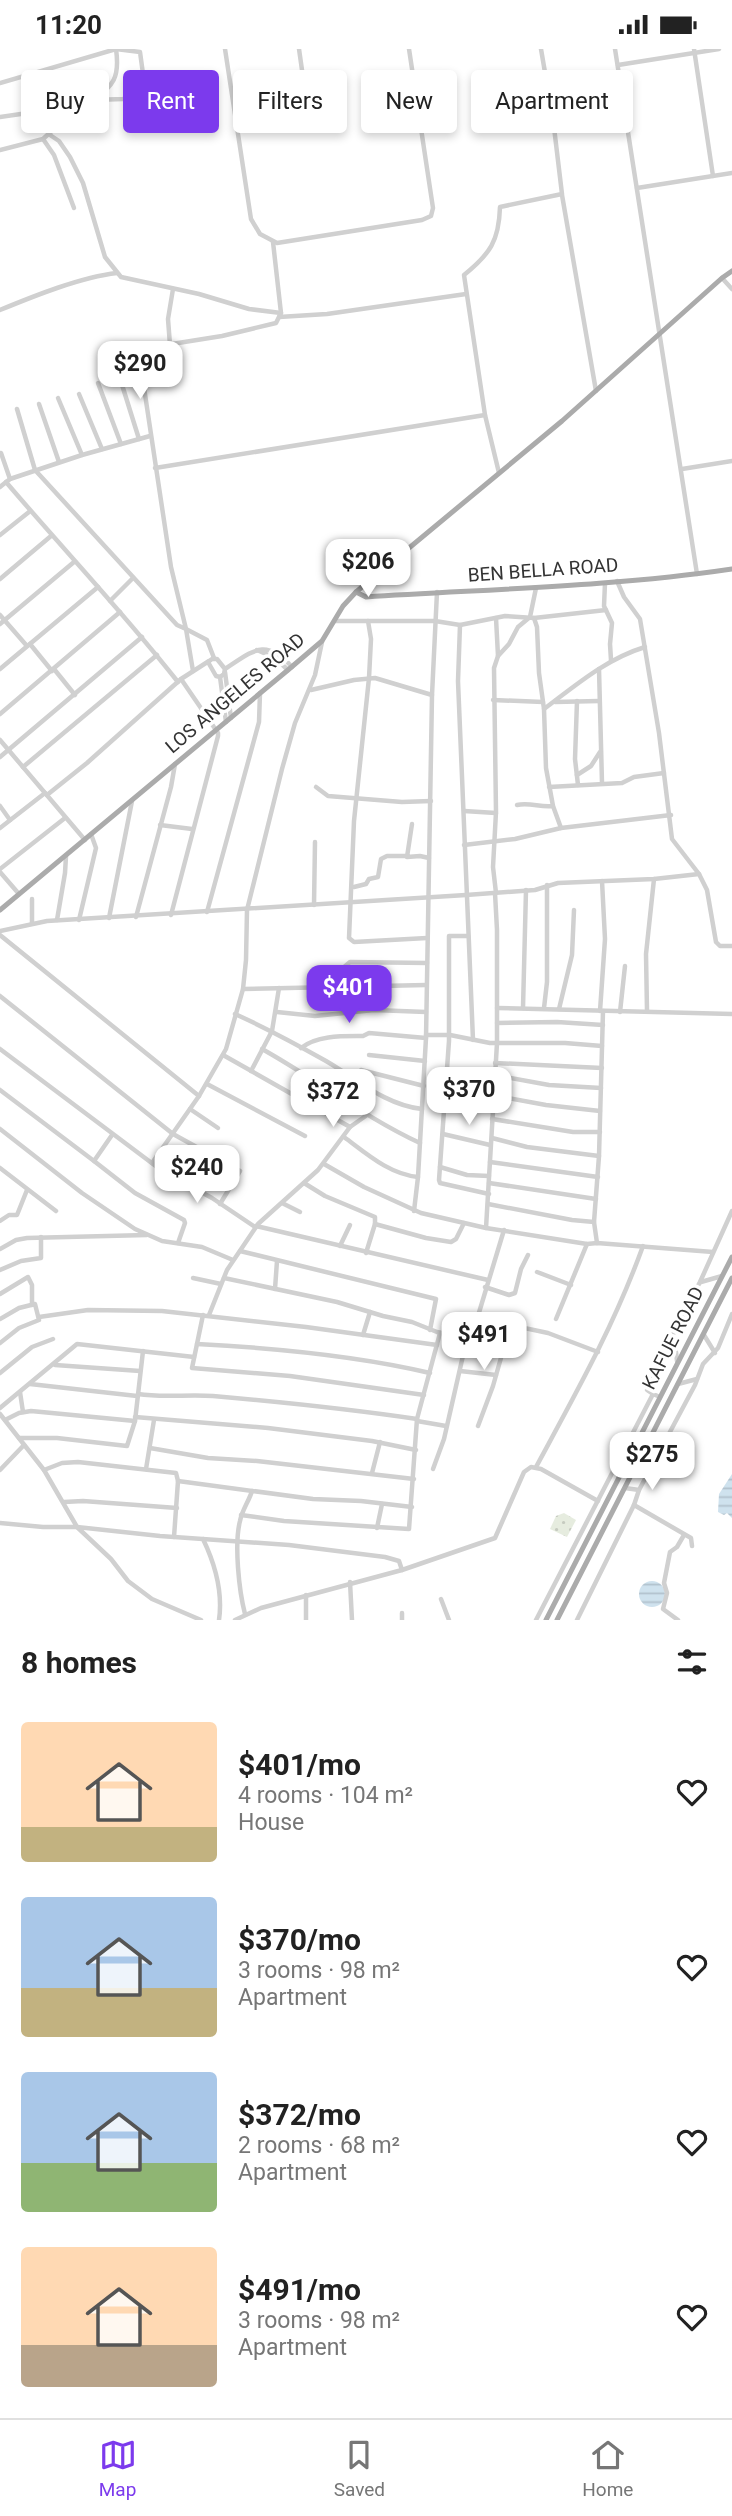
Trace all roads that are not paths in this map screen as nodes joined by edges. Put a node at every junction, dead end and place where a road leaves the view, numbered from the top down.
1 (116, 49) edge
2 (225, 49) edge
3 (299, 49) edge
4 (409, 49) edge
5 (541, 49) edge
6 (615, 49) edge
7 (719, 49) edge
8 (694, 51) edge
9 (618, 65) junction
10 (302, 70) edge
11 (0, 83) edge
12 (109, 87) edge
13 (109, 99) edge
14 (233, 102) edge
15 (21, 114) edge
16 (0, 117) edge
17 (238, 133) edge
18 (50, 135) joint
19 (43, 139) junction
20 (0, 150) edge
21 (732, 173) edge
22 (713, 176) junction
23 (637, 188) junction
24 (562, 194) junction
25 (74, 208) dead end
26 (273, 242) junction
27 (732, 271) edge
28 (117, 273) junction
29 (722, 278) junction
30 (173, 289) junction
31 (732, 289) edge
32 (466, 294) junction
33 (0, 310) edge
34 (280, 315) junction
35 (660, 335) junction
36 (170, 345) junction
37 (118, 372) dead end
38 (98, 383) dead end
39 (596, 391) junction
40 (79, 394) dead end
41 (58, 398) dead end
42 (39, 404) dead end
43 (17, 409) dead end
44 (485, 415) junction
45 (150, 436) junction
46 (139, 439) junction
47 (121, 444) junction
48 (102, 449) junction
49 (0, 451) edge
50 (82, 455) junction
51 (732, 461) edge
52 (58, 462) junction
53 (155, 468) junction
54 (682, 469) junction
55 (36, 470) junction
56 (499, 473) junction
57 (8, 481) junction
58 (0, 487) edge
59 (29, 512) junction
60 (0, 535) edge
61 (51, 536) junction
62 (75, 561) junction
63 (732, 569) edge
64 (696, 574) junction
65 (133, 578) junction
66 (0, 579) edge
67 (617, 581) junction
68 (605, 583) junction
69 (97, 587) junction
70 (536, 587) junction
71 (356, 591) junction
72 (437, 592) junction
73 (110, 601) junction
74 (606, 610) junction
75 (120, 612) junction
76 (0, 615) edge
77 (496, 618) junction
78 (532, 618) junction
79 (335, 621) junction
80 (368, 621) junction
81 (435, 621) junction
82 (2, 622) edge
83 (460, 625) junction
84 (186, 629) junction
85 (142, 637) junction
86 (322, 641) junction
87 (28, 645) junction
88 (645, 647) junction
89 (157, 655) junction
90 (498, 656) junction
91 (611, 660) junction
92 (208, 663) junction
93 (0, 669) edge
94 (290, 669) junction
95 (598, 669) junction
96 (53, 670) junction
97 (225, 670) junction
98 (193, 671) junction
99 (220, 677) junction
100 (369, 678) junction
101 (180, 681) junction
102 (310, 690) junction
103 (260, 693) junction
104 (75, 695) junction
105 (432, 695) junction
106 (493, 701) junction
107 (577, 701) junction
108 (599, 701) junction
109 (543, 702) junction
110 (554, 702) junction
111 (544, 709) junction
112 (0, 714) edge
113 (228, 720) junction
114 (216, 730) junction
115 (0, 740) edge
116 (8, 750) junction
117 (600, 752) junction
118 (0, 757) edge
119 (175, 763) junction
120 (23, 767) junction
121 (664, 773) junction
122 (577, 775) junction
123 (602, 783) junction
124 (578, 785) junction
125 (316, 787) dead end
126 (549, 787) junction
127 (46, 794) junction
128 (357, 797) junction
129 (132, 800) junction
130 (431, 801) junction
131 (517, 805) dead end
132 (0, 806) edge
133 (553, 806) junction
134 (464, 811) junction
135 (496, 813) junction
136 (671, 815) junction
137 (65, 818) junction
138 (10, 820) junction
139 (412, 824) dead end
140 (160, 825) junction
141 (0, 828) edge
142 (561, 828) junction
143 (192, 829) junction
144 (91, 834) junction
145 (85, 840) junction
146 (495, 841) junction
147 (315, 842) dead end
148 (464, 845) junction
149 (66, 856) junction
150 (407, 856) junction
151 (429, 858) junction
152 (0, 871) edge
153 (699, 874) junction
154 (654, 879) junction
155 (602, 881) junction
156 (547, 885) junction
157 (353, 888) junction
158 (526, 890) junction
159 (495, 893) junction
160 (19, 894) junction
161 (466, 895) junction
162 (429, 898) junction
163 (32, 899) dead end
164 (352, 903) junction
165 (314, 905) junction
166 (0, 910) edge
167 (247, 910) junction
168 (574, 910) dead end
169 (207, 912) junction
170 (171, 915) junction
171 (136, 917) junction
172 (109, 918) junction
173 (79, 920) junction
174 (57, 921) junction
175 (32, 923) junction
176 (0, 933) edge
177 (468, 936) junction
178 (428, 938) junction
179 (732, 946) edge
180 (427, 963) junction
181 (625, 966) dead end
182 (426, 985) junction
183 (279, 988) junction
184 (326, 988) junction
185 (243, 989) junction
186 (0, 996) edge
187 (497, 1008) junction
188 (523, 1008) junction
189 (544, 1009) junction
190 (559, 1009) junction
191 (602, 1011) junction
192 (647, 1011) junction
193 (277, 1012) junction
194 (426, 1012) junction
195 (620, 1012) junction
196 (235, 1014) junction
197 (732, 1014) edge
198 (497, 1023) junction
199 (603, 1025) junction
200 (272, 1031) junction
201 (450, 1035) junction
202 (426, 1036) junction
203 (472, 1040) junction
204 (497, 1043) junction
205 (602, 1046) junction
206 (301, 1048) junction
207 (0, 1049) edge
208 (262, 1049) junction
209 (223, 1055) junction
210 (369, 1055) dead end
211 (425, 1061) junction
212 (495, 1063) junction
213 (602, 1068) junction
214 (448, 1069) junction
215 (251, 1070) junction
216 (361, 1070) dead end
217 (494, 1077) junction
218 (207, 1084) junction
219 (424, 1086) junction
220 (601, 1088) junction
221 (0, 1090) edge
222 (492, 1095) junction
223 (199, 1096) junction
224 (446, 1103) junction
225 (190, 1109) junction
226 (422, 1109) junction
227 (492, 1111) junction
228 (600, 1111) junction
229 (367, 1115) junction
230 (492, 1119) junction
231 (350, 1127) junction
232 (218, 1128) dead end
233 (0, 1129) edge
234 (600, 1132) junction
235 (173, 1134) junction
236 (443, 1134) junction
237 (112, 1135) junction
238 (305, 1136) dead end
239 (344, 1137) junction
240 (492, 1138) junction
241 (420, 1143) junction
242 (490, 1145) junction
243 (599, 1156) junction
244 (94, 1161) junction
245 (489, 1162) junction
246 (152, 1163) junction
247 (324, 1164) junction
248 (440, 1167) junction
249 (0, 1168) edge
250 (489, 1176) junction
251 (418, 1177) junction
252 (598, 1177) junction
253 (304, 1183) junction
254 (489, 1183) junction
255 (27, 1190) junction
256 (489, 1194) junction
257 (596, 1199) junction
258 (282, 1203) junction
259 (220, 1204) junction
260 (488, 1204) junction
261 (56, 1210) dead end
262 (414, 1211) junction
263 (300, 1212) dead end
264 (732, 1212) edge
265 (0, 1221) edge
266 (594, 1221) junction
267 (464, 1223) junction
268 (375, 1224) junction
269 (350, 1225) dead end
270 (256, 1226) junction
271 (486, 1228) junction
272 (504, 1230) junction
273 (148, 1235) junction
274 (41, 1237) junction
275 (177, 1243) junction
276 (597, 1243) junction
277 (587, 1244) junction
278 (340, 1246) junction
279 (643, 1246) junction
280 (0, 1249) edge
281 (240, 1251) junction
282 (713, 1252) junction
283 (366, 1253) junction
284 (528, 1255) dead end
285 (732, 1257) edge
286 (233, 1260) junction
287 (276, 1261) junction
288 (0, 1270) edge
289 (537, 1272) dead end
290 (723, 1276) junction
291 (224, 1277) junction
292 (193, 1278) dead end
293 (732, 1278) edge
294 (488, 1280) junction
295 (700, 1282) junction
296 (221, 1284) junction
297 (571, 1285) junction
298 (485, 1287) junction
299 (275, 1289) junction
300 (0, 1294) edge
301 (32, 1305) junction
302 (370, 1312) junction
303 (732, 1314) edge
304 (203, 1315) junction
305 (209, 1315) junction
306 (39, 1317) junction
307 (477, 1318) junction
308 (0, 1319) edge
309 (556, 1319) dead end
310 (510, 1326) junction
311 (430, 1330) junction
312 (440, 1333) junction
313 (363, 1335) junction
314 (704, 1335) junction
315 (469, 1338) junction
316 (53, 1339) dead end
317 (669, 1342) junction
318 (0, 1343) edge
319 (197, 1344) junction
320 (437, 1345) junction
321 (504, 1347) junction
322 (143, 1350) junction
323 (598, 1352) junction
324 (715, 1353) junction
325 (194, 1357) junction
326 (54, 1364) junction
327 (677, 1365) junction
328 (141, 1371) junction
329 (460, 1371) junction
330 (0, 1373) edge
331 (430, 1373) junction
332 (496, 1375) junction
333 (698, 1379) junction
334 (30, 1384) junction
335 (678, 1384) junction
336 (20, 1392) junction
337 (653, 1394) junction
338 (138, 1395) junction
339 (424, 1395) junction
340 (660, 1397) junction
341 (0, 1408) edge
342 (23, 1412) junction
343 (0, 1414) edge
344 (135, 1419) junction
345 (5, 1420) junction
346 (154, 1420) junction
347 (417, 1420) junction
348 (446, 1426) junction
349 (478, 1426) dead end
350 (19, 1438) junction
351 (380, 1442) junction
352 (24, 1445) junction
353 (150, 1448) junction
354 (416, 1450) junction
355 (643, 1454) junction
356 (653, 1464) junction
357 (536, 1467) junction
358 (146, 1469) junction
359 (433, 1469) dead end
360 (0, 1470) edge
361 (44, 1470) junction
362 (372, 1473) junction
363 (414, 1479) junction
364 (178, 1481) junction
365 (625, 1488) junction
366 (639, 1490) junction
367 (252, 1491) junction
368 (598, 1501) junction
369 (64, 1502) junction
370 (382, 1504) junction
371 (634, 1505) junction
372 (412, 1507) junction
373 (177, 1508) junction
374 (594, 1508) junction
375 (602, 1512) junction
376 (242, 1515) junction
377 (0, 1523) edge
378 (77, 1527) junction
379 (377, 1528) junction
380 (684, 1535) junction
381 (174, 1537) junction
382 (203, 1539) junction
383 (237, 1541) junction
384 (692, 1546) dead end
385 (402, 1570) junction
386 (350, 1582) junction
387 (306, 1595) junction
388 (441, 1599) dead end
389 (245, 1613) junction
390 (402, 1613) dead end
391 (201, 1620) edge
392 (219, 1620) edge
393 (235, 1620) edge
394 (306, 1620) edge
395 (352, 1620) edge
396 (402, 1620) edge
397 (449, 1620) edge
398 (536, 1620) edge
399 (546, 1620) edge
400 (557, 1620) edge
401 (577, 1620) edge
402 (678, 1620) edge

1 - 11 street
1 - 12 street
1 - 13 street
2 - 14 street
3 - 10 street
4 - 26 street
5 - 24 street
6 - 9 street
7 - 8 street
8 - 9 street
8 - 22 street
9 - 23 street
15 - 16 street
17 - 26 street
18 - 19 street
18 - 28 street
19 - 20 street
19 - 25 street
21 - 22 street
22 - 23 street
23 - 35 street
24 - 32 street
24 - 39 street
26 - 34 street
27 - 29 main road, LOS ANGELES ROAD
28 - 30 street
28 - 33 street
29 - 31 street
29 - 35 main road, LOS ANGELES ROAD
30 - 34 street
30 - 36 street
32 - 34 street
32 - 44 street
34 - 36 street
35 - 39 main road, LOS ANGELES ROAD
35 - 54 street
36 - 45 street
37 - 46 street
38 - 47 street
39 - 56 main road, LOS ANGELES ROAD
40 - 48 street
41 - 50 street
42 - 52 street
43 - 55 street
44 - 53 street
44 - 56 street
45 - 46 street
45 - 53 street
46 - 47 street
47 - 48 street
48 - 50 street
49 - 57 street
50 - 52 street
51 - 54 street
52 - 55 street
53 - 84 street
54 - 64 street
55 - 57 street
55 - 65 street
56 - 71 main road, LOS ANGELES ROAD
57 - 58 street
57 - 59 street
59 - 60 street
59 - 61 street
61 - 62 street
61 - 66 street
62 - 69 street
62 - 82 street
63 - 64 main road, BEN BELLA ROAD
64 - 67 main road, BEN BELLA ROAD
65 - 73 street
65 - 84 street
67 - 68 main road, BEN BELLA ROAD
67 - 88 street
68 - 70 main road, BEN BELLA ROAD
68 - 74 street
69 - 73 street
69 - 87 street
70 - 72 main road, BEN BELLA ROAD
70 - 78 street
71 - 72 main road, BEN BELLA ROAD
71 - 79 main road, LOS ANGELES ROAD
72 - 81 street
73 - 75 street
74 - 78 street
74 - 91 street
75 - 85 street
75 - 96 street
76 - 82 street
77 - 78 street
77 - 83 street
77 - 90 street
78 - 90 street
78 - 109 street
79 - 80 street
79 - 86 main road, LOS ANGELES ROAD
80 - 81 street
80 - 100 street
81 - 83 street
81 - 105 street
82 - 87 street
83 - 134 street
84 - 92 street
84 - 98 street
85 - 89 street
85 - 104 street
86 - 94 main road, LOS ANGELES ROAD
86 - 102 street
87 - 93 street
87 - 96 street
88 - 91 street
88 - 121 street
89 - 101 street
89 - 120 street
90 - 106 street
91 - 95 street
92 - 97 street
92 - 98 street
92 - 99 street
94 - 97 street
94 - 103 main road, LOS ANGELES ROAD
95 - 108 street
95 - 110 street
96 - 104 street
96 - 112 street
97 - 99 street
97 - 113 street
98 - 101 street
99 - 113 street
100 - 102 street
100 - 105 street
100 - 128 street
101 - 114 street
101 - 127 street
102 - 167 street
103 - 113 main road, LOS ANGELES ROAD
103 - 169 street
104 - 116 street
105 - 130 street
106 - 109 street
106 - 135 street
107 - 108 street
107 - 110 street
107 - 122 street
108 - 117 street
109 - 111 street
110 - 111 street
111 - 126 street
113 - 114 main road, LOS ANGELES ROAD
114 - 119 main road, LOS ANGELES ROAD
114 - 143 street
115 - 116 street
116 - 118 street
116 - 120 street
117 - 122 street
117 - 123 street
119 - 129 main road, LOS ANGELES ROAD
119 - 140 street
120 - 127 street
121 - 123 street
121 - 136 street
122 - 124 street
123 - 124 street
124 - 126 street
125 - 128 street
126 - 133 street
127 - 137 street
127 - 138 street
128 - 130 street
128 - 157 street
129 - 144 main road, LOS ANGELES ROAD
129 - 172 street
130 - 151 street
131 - 133 street
132 - 138 street
133 - 142 street
134 - 135 street
134 - 148 street
135 - 146 street
136 - 142 street
136 - 153 street
137 - 145 street
137 - 152 street
138 - 141 street
139 - 150 street
140 - 143 street
140 - 171 street
142 - 146 street
143 - 170 street
144 - 145 main road, LOS ANGELES ROAD
144 - 173 street
145 - 149 main road, LOS ANGELES ROAD
146 - 148 street
146 - 159 street
147 - 165 street
148 - 161 street
149 - 160 main road, LOS ANGELES ROAD
149 - 174 street
150 - 151 street
150 - 157 street
151 - 162 street
152 - 160 street
153 - 154 street
153 - 179 street
154 - 155 street
154 - 192 street
155 - 156 street
155 - 191 street
156 - 158 street
156 - 189 street
157 - 164 street
158 - 159 street
158 - 188 street
159 - 161 street
159 - 187 street
160 - 166 main road, LOS ANGELES ROAD
161 - 162 street
161 - 177 street
162 - 164 street
162 - 178 street
163 - 175 street
164 - 165 street
164 - 178 street
165 - 167 street
167 - 169 street
167 - 185 street
168 - 190 street
169 - 170 street
170 - 171 street
171 - 172 street
172 - 173 street
173 - 174 street
174 - 175 street
175 - 176 street
176 - 223 street
177 - 201 street
177 - 203 street
178 - 180 street
180 - 182 street
180 - 184 street
181 - 195 street
182 - 184 street
182 - 194 street
183 - 184 street
183 - 185 street
183 - 193 street
185 - 196 street
186 - 235 street
187 - 188 street
187 - 198 street
188 - 189 street
189 - 190 street
190 - 191 street
191 - 195 street
191 - 199 street
192 - 195 street
192 - 197 street
193 - 194 street
193 - 200 street
194 - 202 street
196 - 200 street
196 - 209 street
198 - 199 street
198 - 204 street
199 - 205 street
200 - 206 street
200 - 208 street
201 - 202 street
201 - 203 street
201 - 214 street
202 - 206 street
202 - 211 street
203 - 204 street
204 - 205 street
204 - 212 street
205 - 213 street
206 - 226 street
207 - 237 street
208 - 215 street
208 - 229 street
209 - 215 street
209 - 218 street
210 - 211 street
211 - 219 street
212 - 213 street
212 - 217 street
213 - 220 street
214 - 217 street
214 - 224 street
215 - 231 street
216 - 219 street
217 - 220 street
217 - 222 street
218 - 223 street
218 - 238 street
219 - 226 street
220 - 228 street
221 - 244 street
222 - 227 street
222 - 228 street
223 - 225 street
224 - 227 street
224 - 236 street
225 - 232 street
225 - 235 street
226 - 241 street
227 - 230 street
228 - 234 street
229 - 231 street
229 - 241 street
230 - 234 street
230 - 240 street
231 - 239 street
233 - 273 street
234 - 243 street
235 - 246 street
235 - 259 street
236 - 242 street
236 - 248 street
237 - 244 street
237 - 246 street
239 - 247 street
239 - 251 street
240 - 242 street
240 - 243 street
241 - 251 street
242 - 245 street
243 - 252 street
244 - 275 street
245 - 250 street
245 - 252 street
246 - 259 street
247 - 253 street
247 - 262 street
248 - 250 street
248 - 256 street
249 - 255 street
250 - 254 street
251 - 262 street
252 - 257 street
253 - 258 street
253 - 268 street
254 - 256 street
254 - 257 street
255 - 261 street
255 - 265 street
256 - 260 street
257 - 266 street
258 - 263 street
258 - 270 street
259 - 270 street
260 - 266 street
260 - 271 street
262 - 267 street
264 - 282 street
266 - 276 street
267 - 268 street
267 - 271 street
268 - 283 street
269 - 278 street
270 - 278 street
270 - 281 street
271 - 272 street
272 - 277 street
272 - 294 street
273 - 274 street
273 - 275 street
274 - 280 street
274 - 288 street
275 - 286 street
276 - 277 street
276 - 279 street
277 - 297 street
278 - 283 street
279 - 282 street
279 - 323 street
281 - 286 street
281 - 287 street
282 - 295 street
283 - 294 street
284 - 298 street
285 - 290 main road, KAFUE ROAD
286 - 291 street
287 - 299 street
287 - 311 street
289 - 297 street
290 - 295 street
290 - 327 main road, KAFUE ROAD
291 - 296 street
291 - 299 street
292 - 296 street
293 - 314 main road, KAFUE ROAD
294 - 298 street
295 - 317 street
296 - 305 street
297 - 309 street
298 - 307 street
299 - 302 street
300 - 301 street
301 - 306 street
301 - 308 street
302 - 311 street
302 - 313 street
303 - 324 street
304 - 305 street
304 - 306 street
304 - 319 street
305 - 313 street
306 - 318 street
307 - 310 street
307 - 315 street
310 - 321 street
310 - 323 street
311 - 312 street
312 - 315 street
312 - 320 street
313 - 320 street
314 - 324 street
314 - 335 main road, KAFUE ROAD
315 - 321 street
315 - 329 street
316 - 330 street
317 - 327 street
317 - 337 street
319 - 325 street
319 - 331 street
320 - 331 street
321 - 332 street
322 - 325 street
322 - 326 street
322 - 328 street
323 - 357 street
324 - 333 street
325 - 339 street
326 - 328 street
326 - 334 street
327 - 340 main road, KAFUE ROAD
328 - 338 street
329 - 332 street
329 - 348 street
331 - 339 street
332 - 349 street
333 - 335 street
333 - 356 street
334 - 336 street
334 - 338 street
335 - 355 main road, KAFUE ROAD
336 - 341 street
336 - 342 street
337 - 340 street
337 - 368 street
338 - 344 street
338 - 347 street
339 - 347 street
340 - 375 main road, KAFUE ROAD
342 - 344 street
342 - 345 street
343 - 345 street
344 - 346 street
344 - 350 street
345 - 350 street
346 - 351 street
346 - 353 street
347 - 348 street
347 - 354 street
348 - 359 street
350 - 352 street
351 - 354 street
351 - 362 street
352 - 360 street
352 - 361 street
353 - 358 street
353 - 362 street
354 - 363 street
355 - 356 street
355 - 365 main road, KAFUE ROAD
356 - 366 street
357 - 368 street
357 - 385 street
358 - 361 street
358 - 364 street
361 - 369 street
362 - 363 street
363 - 372 street
364 - 367 street
364 - 373 street
365 - 366 street
365 - 400 main road, KAFUE ROAD
366 - 371 street
367 - 370 street
367 - 376 street
368 - 374 street
369 - 373 street
369 - 378 street
370 - 372 street
370 - 379 street
371 - 380 street
371 - 401 street
372 - 379 street
373 - 381 street
374 - 375 street
374 - 398 street
375 - 399 main road, KAFUE ROAD
376 - 379 street
376 - 383 street
377 - 378 street
378 - 381 street
378 - 391 street
380 - 384 street
380 - 402 street
381 - 382 street
382 - 383 street
382 - 392 street
383 - 385 street
383 - 389 street
385 - 386 street
386 - 387 street
386 - 395 street
387 - 389 street
387 - 394 street
388 - 397 street
389 - 393 street
390 - 396 street

